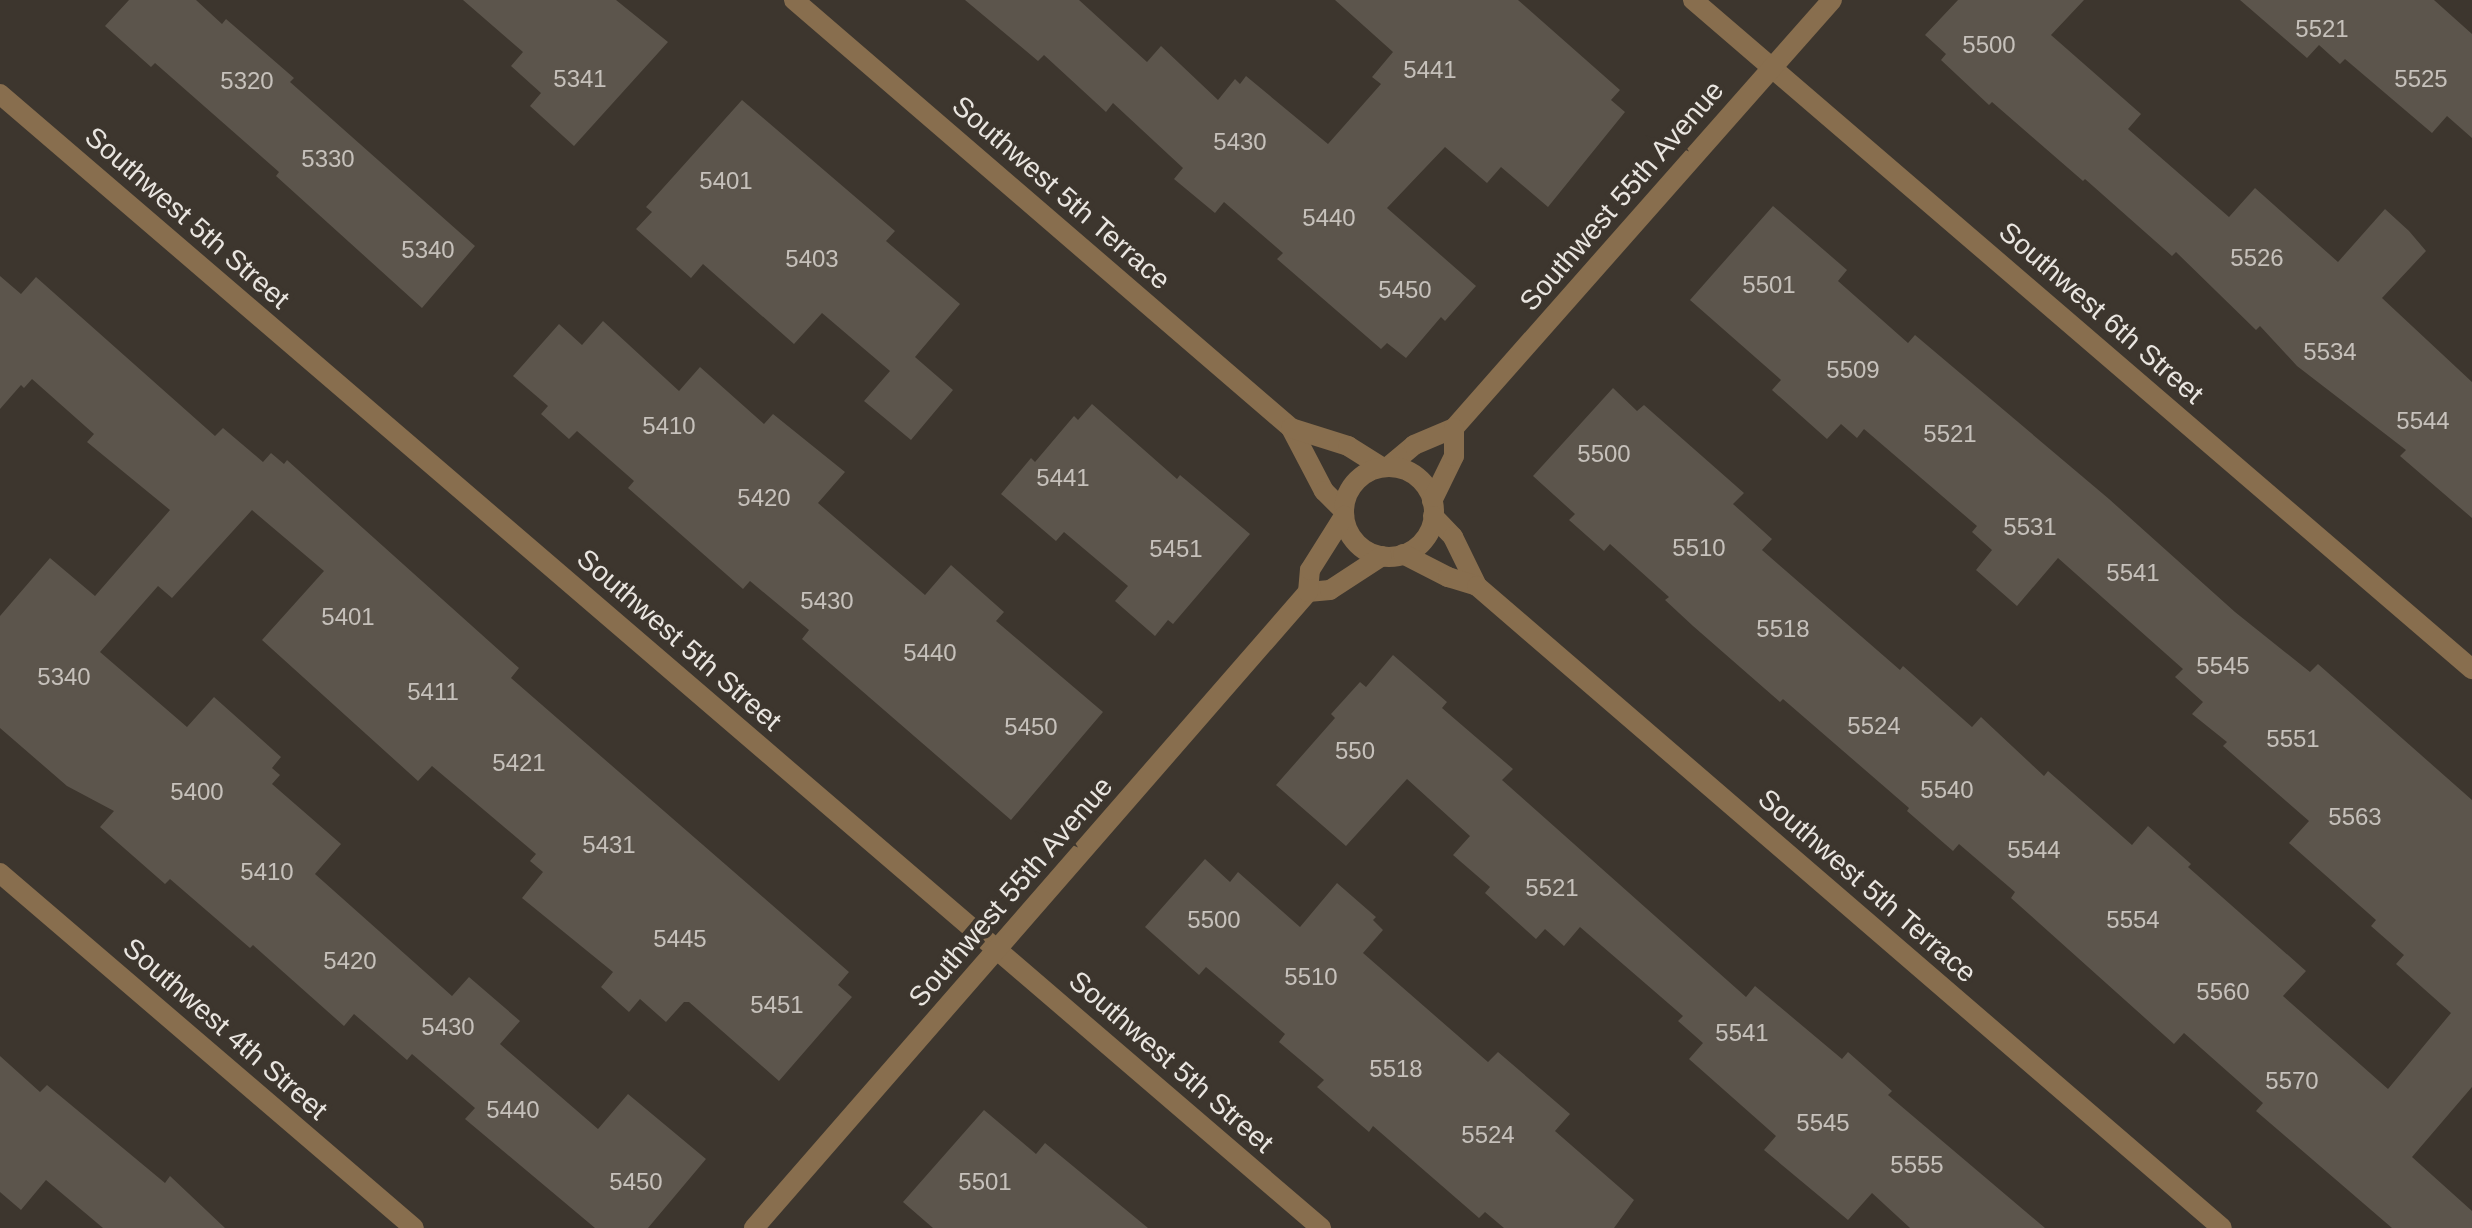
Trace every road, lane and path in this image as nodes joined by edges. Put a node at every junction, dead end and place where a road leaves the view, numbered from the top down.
1 (794, 0) edge
2 (1693, 0) edge
3 (1832, 0) edge
4 (1773, 68) junction
5 (0, 94) edge
6 (1291, 428) junction
7 (1454, 428) junction
8 (1385, 467) junction
9 (1433, 508) junction
10 (1344, 514) junction
11 (1403, 554) junction
12 (1382, 556) junction
13 (1477, 586) junction
14 (1308, 592) junction
15 (2472, 669) edge
16 (0, 873) edge
17 (999, 951) junction
18 (414, 1228) edge
19 (754, 1228) edge
20 (1321, 1228) edge
21 (2222, 1228) edge

1 - 6 street, Southwest 5th Terrace
2 - 4 street, Southwest 6th Street
3 - 4 street, Southwest 55th Avenue
4 - 7 street, Southwest 55th Avenue
4 - 15 street, Southwest 6th Street
5 - 17 street, Southwest 5th Street
6 - 8 street, Southwest 5th Terrace
6 - 10 street, Southwest 5th Terrace
7 - 8 street, Southwest 55th Avenue
7 - 9 street
8 - 9 street, Southwest 5th Terrace
8 - 10 street
9 - 11 street
9 - 13 street, Southwest 5th Terrace
10 - 12 street, Southwest 5th Terrace
10 - 14 street, Southwest 55th Avenue
11 - 12 street
11 - 13 street, Southwest 5th Terrace
12 - 14 street
13 - 21 street, Southwest 5th Terrace
14 - 17 street, Southwest 55th Avenue
16 - 18 street, Southwest 4th Street
17 - 19 street, Southwest 55th Avenue
17 - 20 street, Southwest 5th Street

